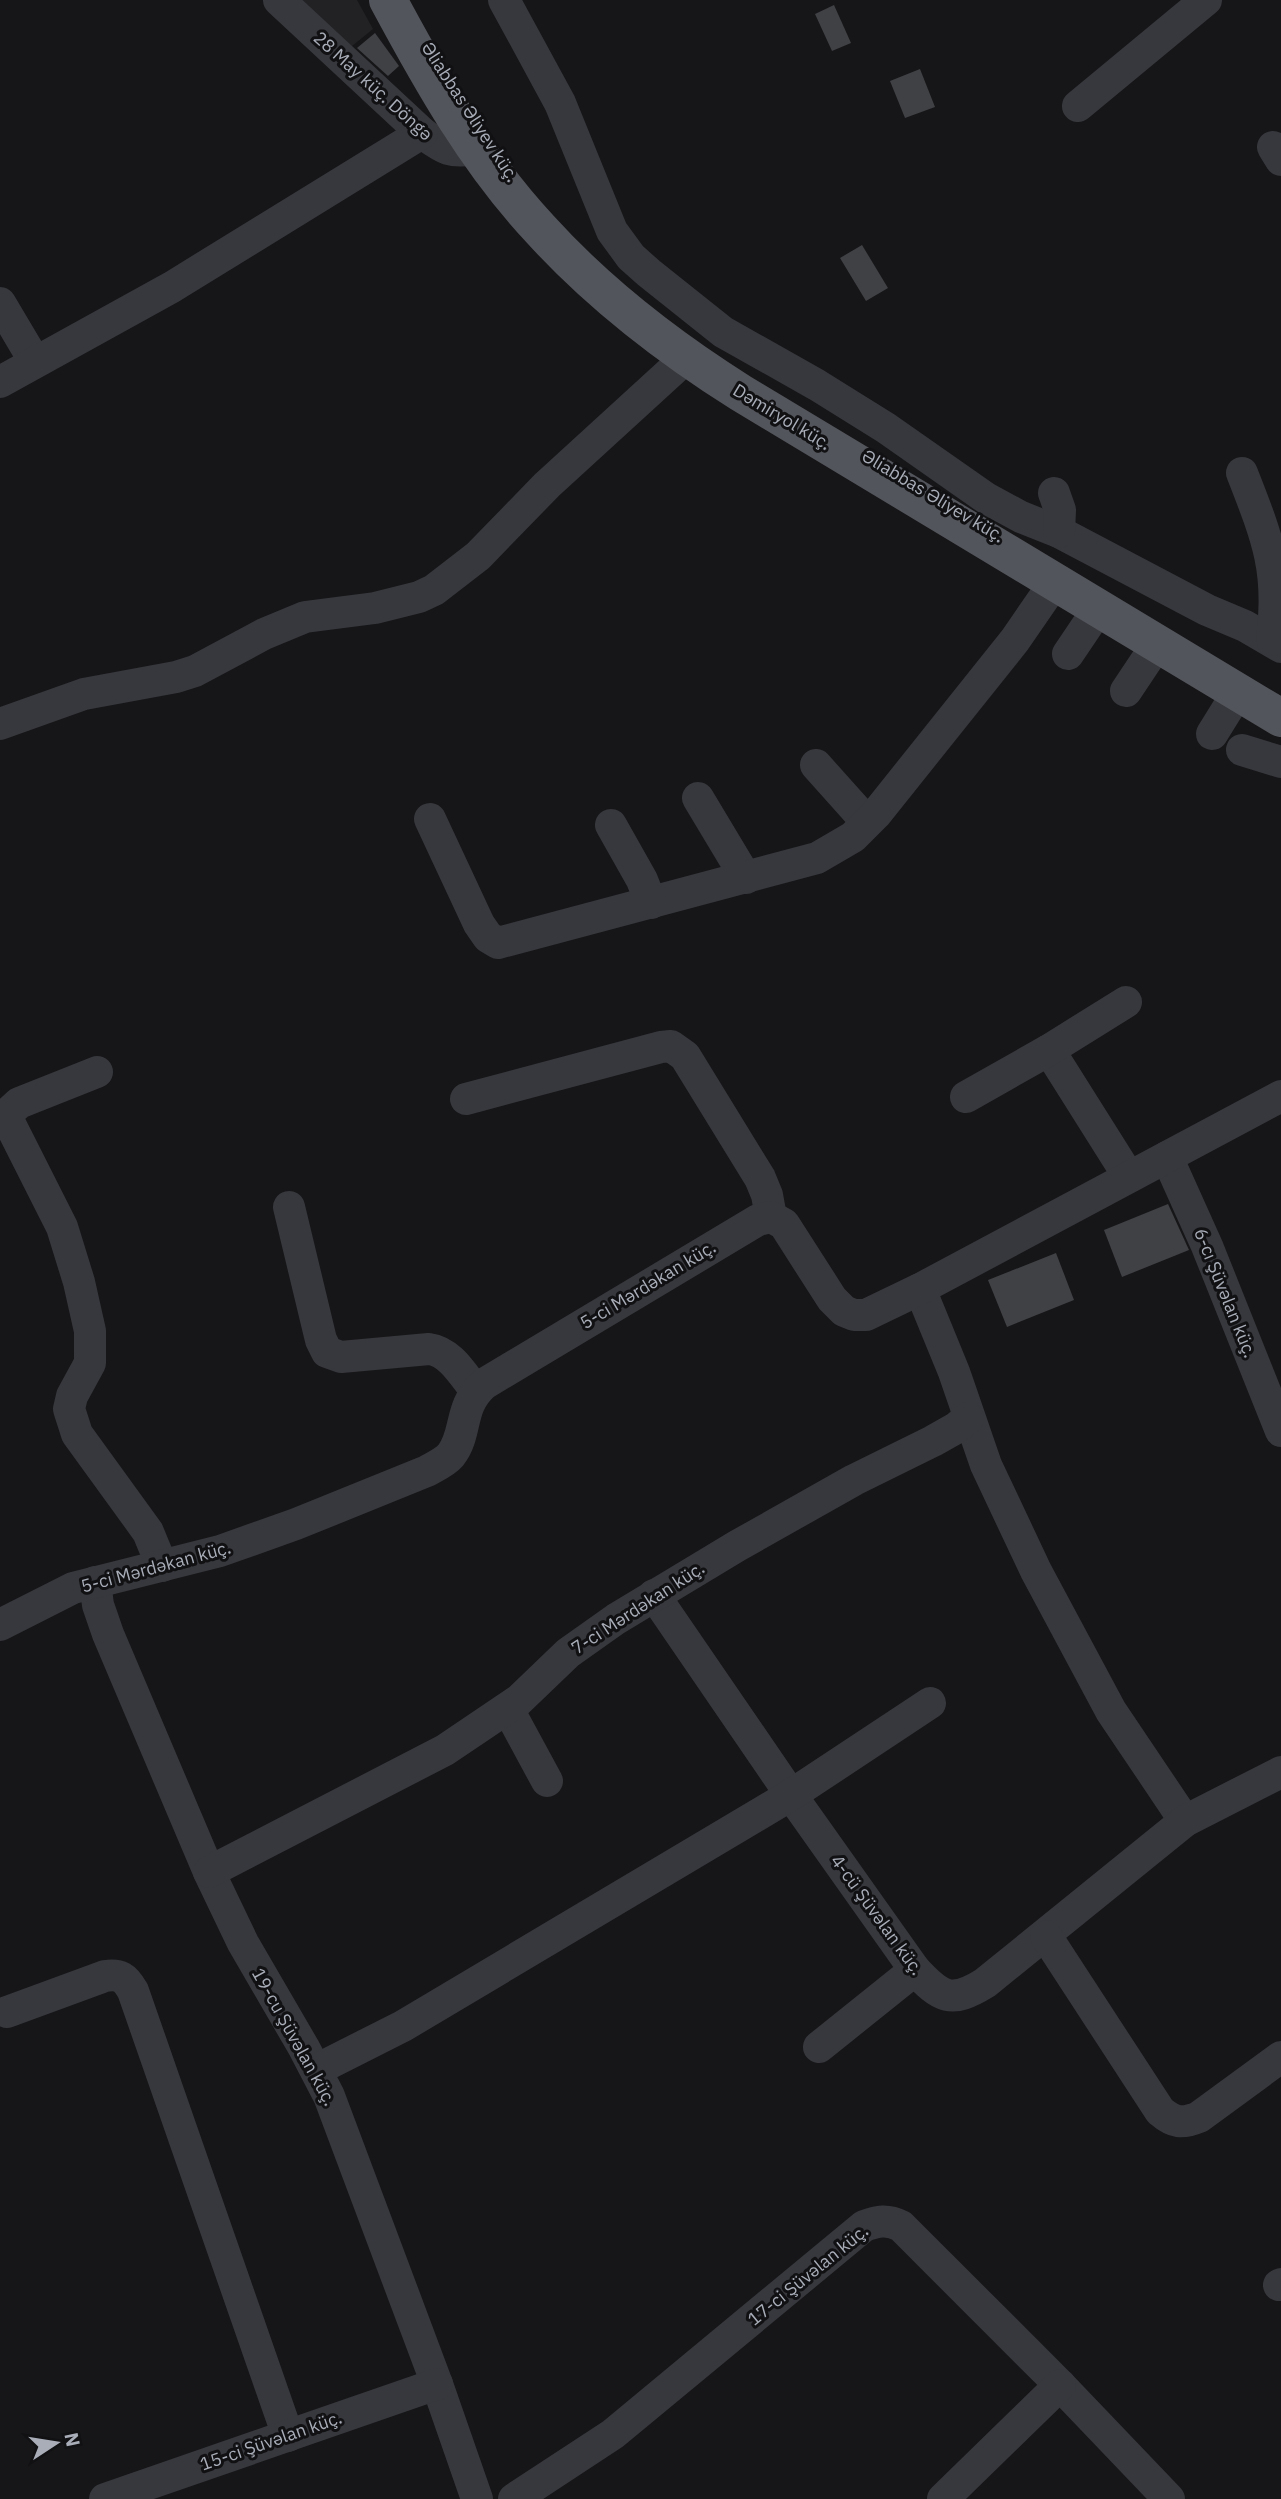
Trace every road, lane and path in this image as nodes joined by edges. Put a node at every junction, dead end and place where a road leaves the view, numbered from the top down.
1 (279, 0) edge
2 (388, 0) edge
3 (400, 0) edge
4 (504, 0) edge
5 (1206, 0) edge
6 (1078, 106) dead end
7 (422, 133) junction
8 (477, 149) junction
9 (0, 303) edge
10 (687, 357) junction
11 (35, 362) junction
12 (0, 382) edge
13 (1242, 473) dead end
14 (1054, 494) dead end
15 (1059, 532) junction
16 (1055, 582) junction
17 (1099, 608) junction
18 (1158, 643) junction
19 (1276, 644) edge
20 (1068, 654) dead end
21 (1126, 691) dead end
22 (1238, 692) junction
23 (1281, 705) edge
24 (1281, 718) edge
25 (0, 724) edge
26 (1212, 733) dead end
27 (1242, 750) dead end
28 (1281, 762) edge
29 (816, 765) dead end
30 (698, 798) dead end
31 (430, 819) dead end
32 (867, 822) junction
33 (611, 825) dead end
34 (747, 878) junction
35 (651, 903) junction
36 (1126, 1002) dead end
37 (1049, 1050) junction
38 (97, 1072) dead end
39 (1281, 1096) edge
40 (966, 1097) dead end
41 (466, 1099) dead end
42 (1167, 1157) junction
43 (1129, 1177) junction
44 (289, 1208) dead end
45 (771, 1217) junction
46 (920, 1289) junction
47 (476, 1391) junction
48 (968, 1418) junction
49 (1281, 1431) edge
50 (162, 1566) junction
51 (95, 1582) junction
52 (654, 1595) junction
53 (0, 1625) edge
54 (930, 1703) dead end
55 (508, 1710) junction
56 (1281, 1772) edge
57 (547, 1781) dead end
58 (791, 1795) junction
59 (1185, 1821) junction
60 (209, 1872) junction
61 (1046, 1936) junction
62 (915, 1970) junction
63 (7, 2012) dead end
64 (819, 2047) dead end
65 (1281, 2057) edge
66 (316, 2070) junction
67 (437, 2384) junction
68 (1060, 2385) junction
69 (288, 2435) junction
70 (105, 2499) edge
71 (477, 2499) edge
72 (514, 2499) edge
73 (943, 2499) edge
74 (1169, 2499) edge

1 - 7 street, 28 May küç. Döngə
2 - 8 main road, Dəmiryol küç.
3 - 23 main road, Əliabbas Əliyev küç.
4 - 15 street
5 - 6 street
7 - 8 street, 28 May küç. Döngə
7 - 11 street
8 - 10 main road, Dəmiryol küç.
9 - 11 street
10 - 16 main road, Dəmiryol küç.
10 - 25 street
11 - 12 street
13 - 19 street
14 - 15 street
15 - 19 street
16 - 17 main road, Dəmiryol küç.
16 - 32 street
17 - 18 main road, Dəmiryol küç.
17 - 20 street
18 - 21 street
18 - 22 main road, Dəmiryol küç.
22 - 24 main road, Dəmiryol küç.
22 - 26 street
27 - 28 street
29 - 32 street
30 - 34 street
31 - 35 street
32 - 34 street
33 - 35 street
34 - 35 street
36 - 37 street
37 - 40 street
37 - 43 street
38 - 50 street
39 - 42 street
41 - 45 street
42 - 43 street
42 - 49 street, 6-cı Şüvəlan küç.
43 - 46 street
44 - 47 street
45 - 46 street
45 - 47 street, 5-ci Mərdəkan küç.
46 - 48 street
47 - 50 street, 5-ci Mərdəkan küç.
48 - 52 street, 7-ci Mərdəkan küç.
48 - 59 street
50 - 51 street, 5-ci Mərdəkan küç.
51 - 53 street, 5-ci Mərdəkan küç.
51 - 60 street, 19-cu Şüvəlan küç.
52 - 55 street, 7-ci Mərdəkan küç.
52 - 58 street, 4-cü Şüvəlan küç.
54 - 58 street
55 - 57 street
55 - 60 street, 7-ci Mərdəkan küç.
56 - 59 street, 4-cü Şüvəlan küç.
58 - 62 street, 4-cü Şüvəlan küç.
58 - 66 street
59 - 61 street, 4-cü Şüvəlan küç.
60 - 66 street, 19-cu Şüvəlan küç.
61 - 62 street, 4-cü Şüvəlan küç.
61 - 65 street
62 - 64 street
63 - 69 street
66 - 67 street, 19-cu Şüvəlan küç.
67 - 69 street, 15-ci Şüvəlan küç.
67 - 71 street, 19-cu Şüvəlan küç.
68 - 72 street, 17-ci Şüvəlan küç.
68 - 73 street
68 - 74 street, 17-ci Şüvəlan küç.
69 - 70 street, 15-ci Şüvəlan küç.

